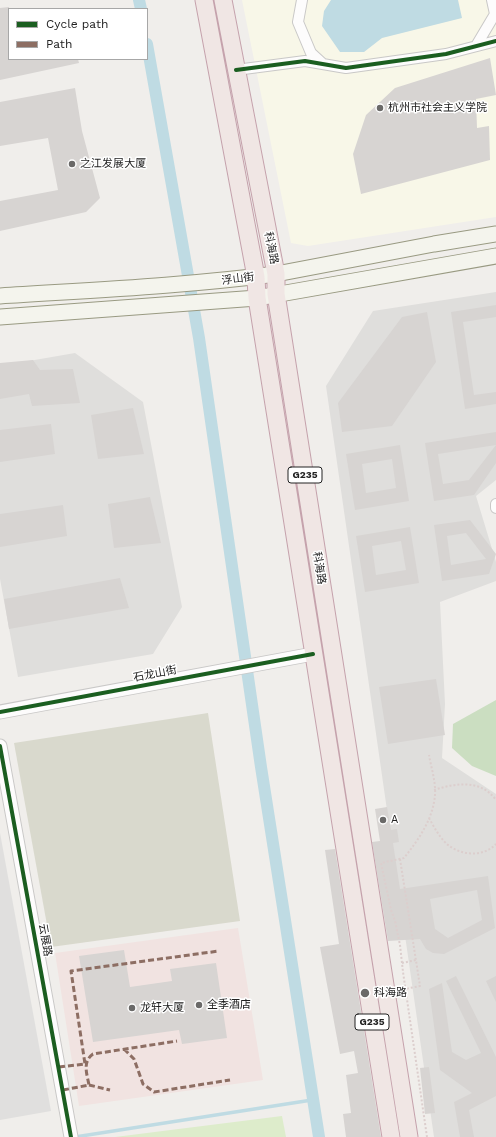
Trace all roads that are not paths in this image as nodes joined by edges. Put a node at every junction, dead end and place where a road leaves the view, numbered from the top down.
1 (204, 0) edge
2 (223, 0) edge
3 (302, 0) edge
4 (492, 0) edge
5 (496, 40) edge
6 (476, 46) junction
7 (323, 64) junction
8 (236, 70) junction
9 (496, 234) edge
10 (496, 256) edge
11 (276, 274) junction
12 (256, 277) junction
13 (276, 294) junction
14 (0, 296) edge
15 (257, 298) junction
16 (0, 317) edge
17 (496, 504) edge
18 (496, 508) edge
19 (313, 654) junction
20 (0, 712) edge
21 (0, 746) edge
22 (70, 1134) edge
23 (391, 1137) edge
24 (409, 1137) edge

1 - 12 highway, 科海路 / G235
2 - 8 highway, 科海路 / G235
3 - 7 street
4 - 6 street
5 - 6 street
6 - 7 street
7 - 8 street
8 - 11 highway, 科海路 / G235
9 - 11 main road, 浮山街
10 - 13 main road, 浮山街
11 - 12 main road, 浮山街
11 - 13 highway, 科海路 / G235
12 - 14 main road, 浮山街
12 - 15 highway, 科海路 / G235
13 - 15 main road, 浮山街
13 - 24 highway, 科海路 / G235
15 - 16 main road, 浮山街
15 - 19 highway, 科海路 / G235
17 - 18 street
19 - 20 street, 石龙山街
19 - 23 highway, 科海路 / G235
21 - 22 street, 云展路

